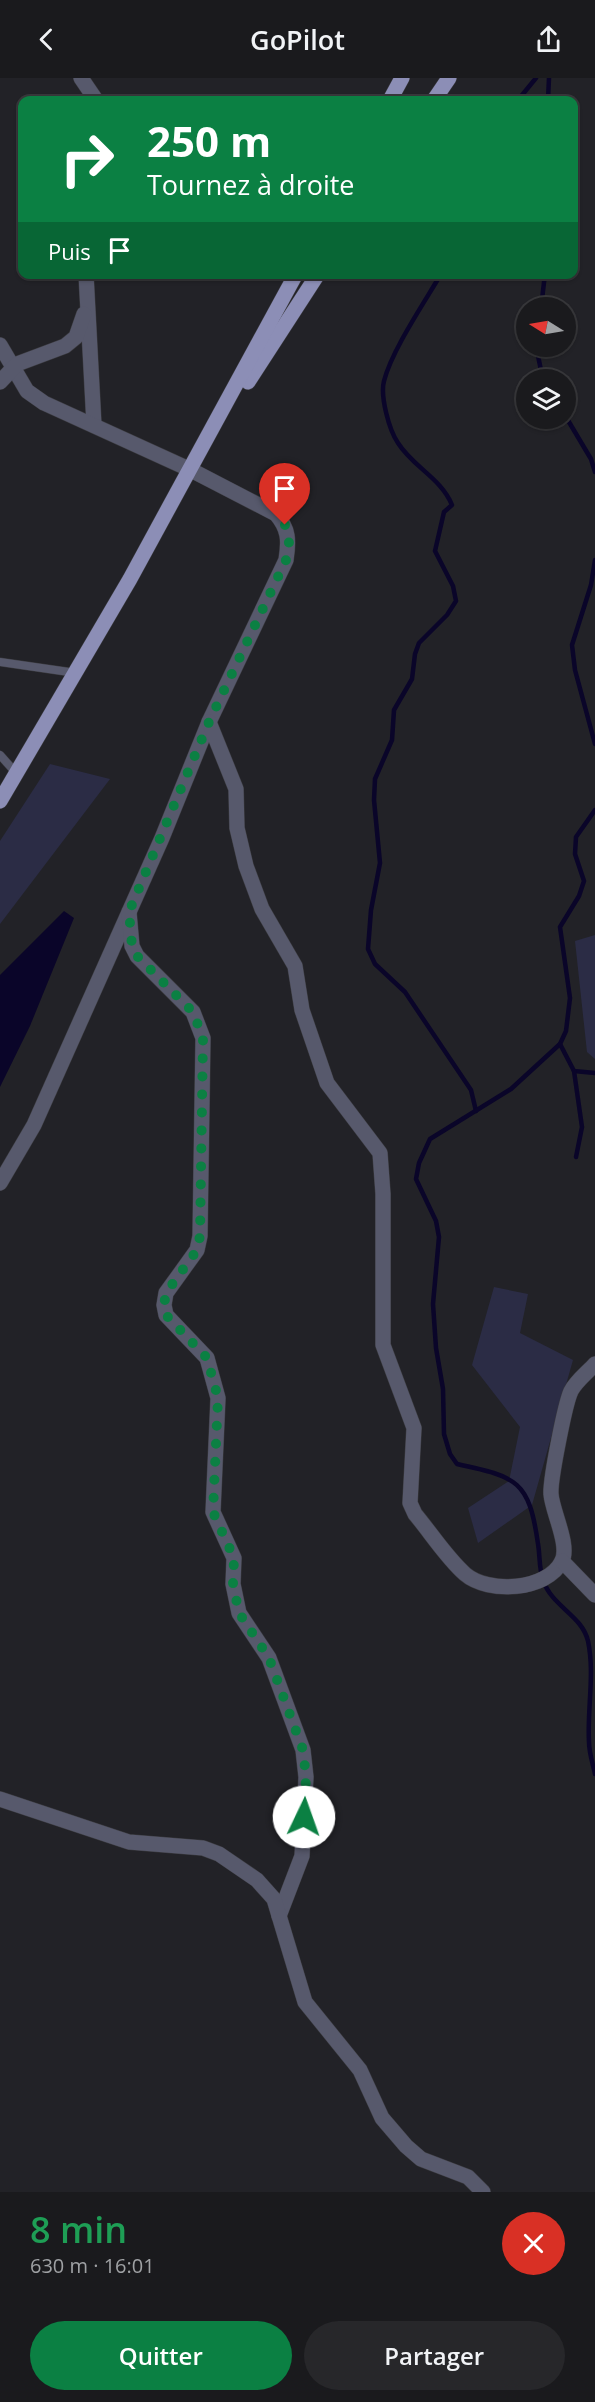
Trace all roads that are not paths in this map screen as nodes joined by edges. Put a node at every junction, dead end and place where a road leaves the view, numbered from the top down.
1 (81, 78) edge
2 (402, 78) edge
3 (449, 78) edge
4 (93, 96) edge
5 (392, 96) edge
6 (437, 96) edge
7 (86, 279) edge
8 (293, 279) edge
9 (315, 279) edge
10 (87, 305) junction
11 (0, 345) edge
12 (13, 368) junction
13 (0, 382) edge
14 (94, 425) junction
15 (191, 470) junction
16 (0, 662) edge
17 (77, 673) junction
18 (209, 722) junction
19 (0, 755) edge
20 (9, 783) edge
21 (0, 801) edge
22 (129, 912) junction
23 (0, 1183) edge
24 (595, 1364) edge
25 (562, 1561) junction
26 (595, 1595) edge
27 (0, 1799) edge
28 (279, 1916) junction
29 (483, 2192) edge

1 - 4 street
2 - 5 main road
3 - 6 main road
7 - 10 street
8 - 15 main road
9 - 15 main road
10 - 12 street
10 - 14 street
11 - 12 street
12 - 13 street
12 - 14 street
14 - 15 street
15 - 17 main road
15 - 18 street
16 - 17 lane
17 - 20 main road
18 - 22 street
18 - 25 street
19 - 20 lane
20 - 21 main road
22 - 23 street
22 - 28 street
24 - 25 street
25 - 26 street
27 - 28 street
28 - 29 street

